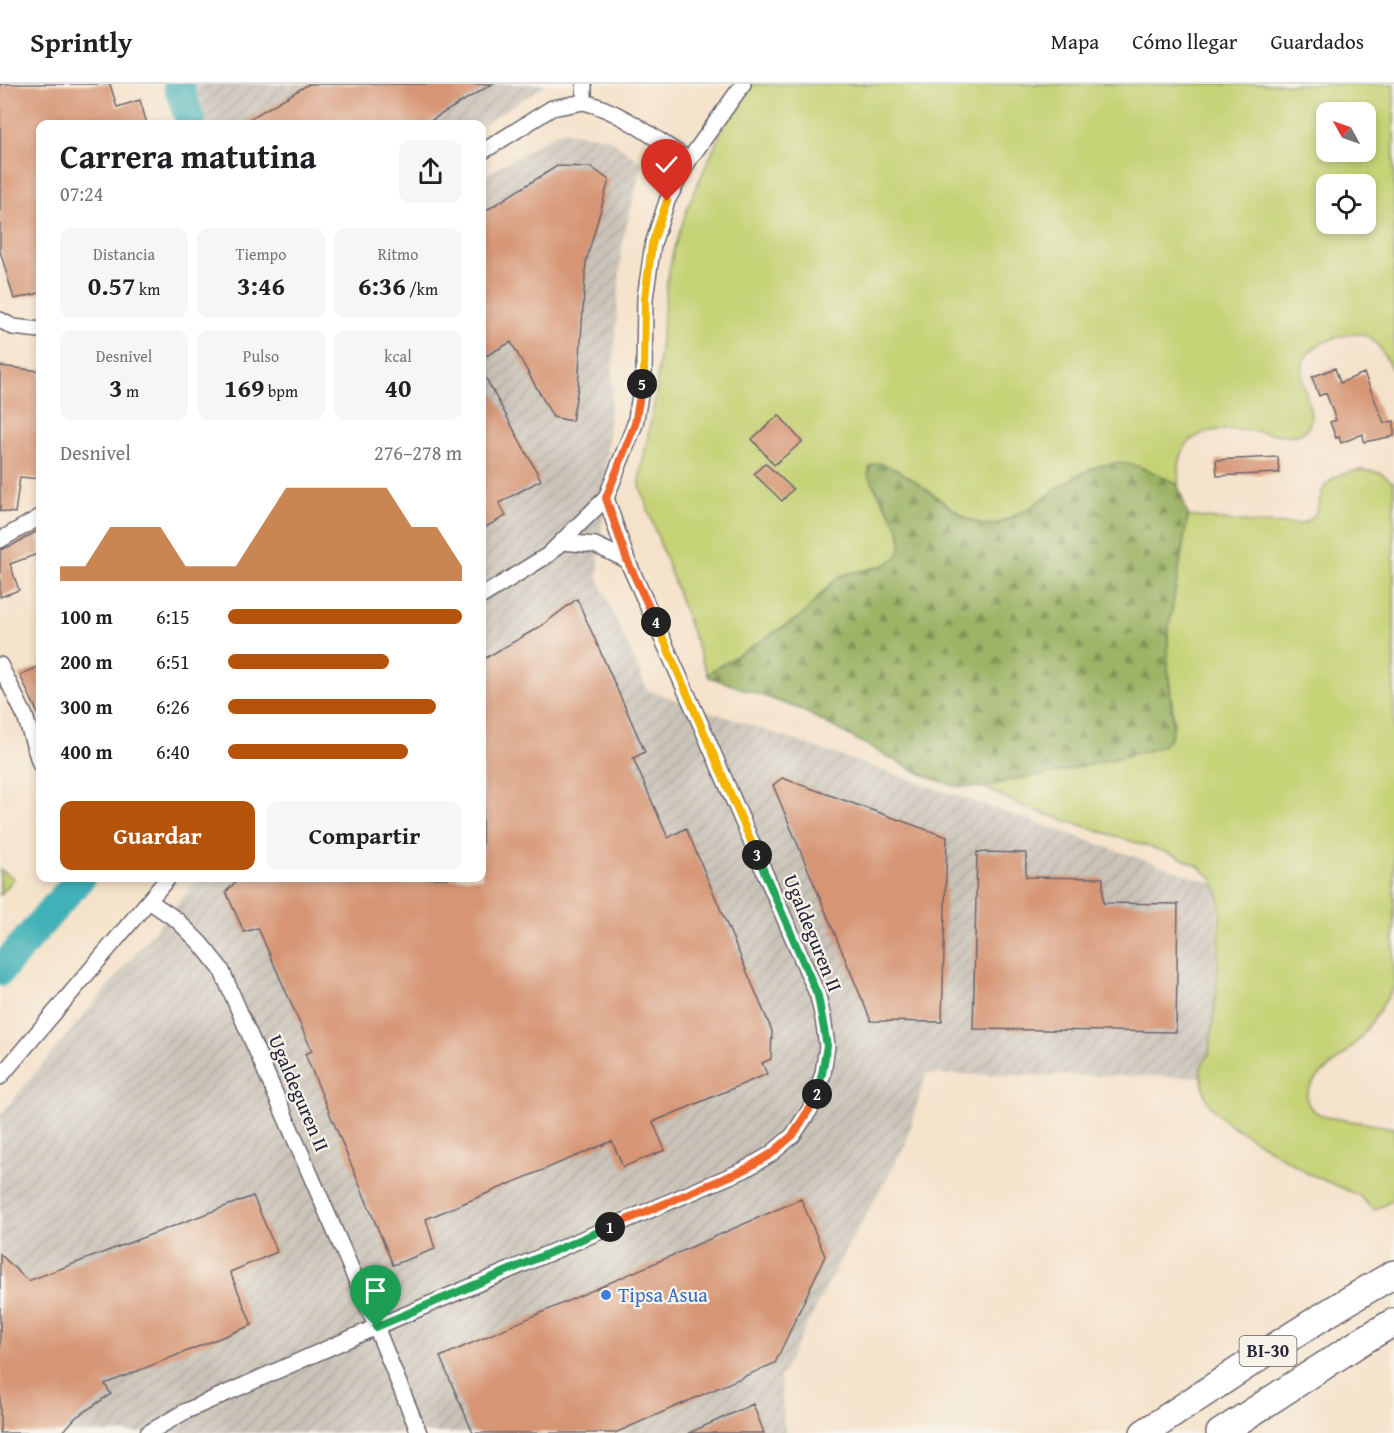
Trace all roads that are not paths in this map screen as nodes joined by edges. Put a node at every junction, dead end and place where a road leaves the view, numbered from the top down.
1 (584, 84) edge
2 (743, 84) edge
3 (584, 102) junction
4 (486, 149) edge
5 (689, 160) junction
6 (0, 320) edge
7 (36, 330) edge
8 (606, 498) junction
9 (36, 519) edge
10 (0, 540) edge
11 (562, 542) junction
12 (627, 560) junction
13 (486, 594) edge
14 (0, 665) edge
15 (36, 751) edge
16 (165, 882) edge
17 (148, 901) junction
18 (0, 1077) edge
19 (1394, 1274) edge
20 (1394, 1322) edge
21 (376, 1327) junction
22 (148, 1433) edge
23 (419, 1433) edge
24 (1144, 1433) edge
25 (1220, 1433) edge

1 - 3 street
2 - 5 street
3 - 4 street
3 - 5 street
5 - 8 street
6 - 7 street
8 - 11 street
8 - 12 street, Ugaldeguren II
9 - 10 street
11 - 12 street
11 - 13 street
12 - 21 street, Ugaldeguren II
14 - 15 street
16 - 17 street
17 - 18 street
17 - 21 street, Ugaldeguren II
19 - 24 highway, BI-30
20 - 25 highway, BI-30
21 - 22 street, Ugaldeguren II
21 - 23 street, Ugaldeguren II

